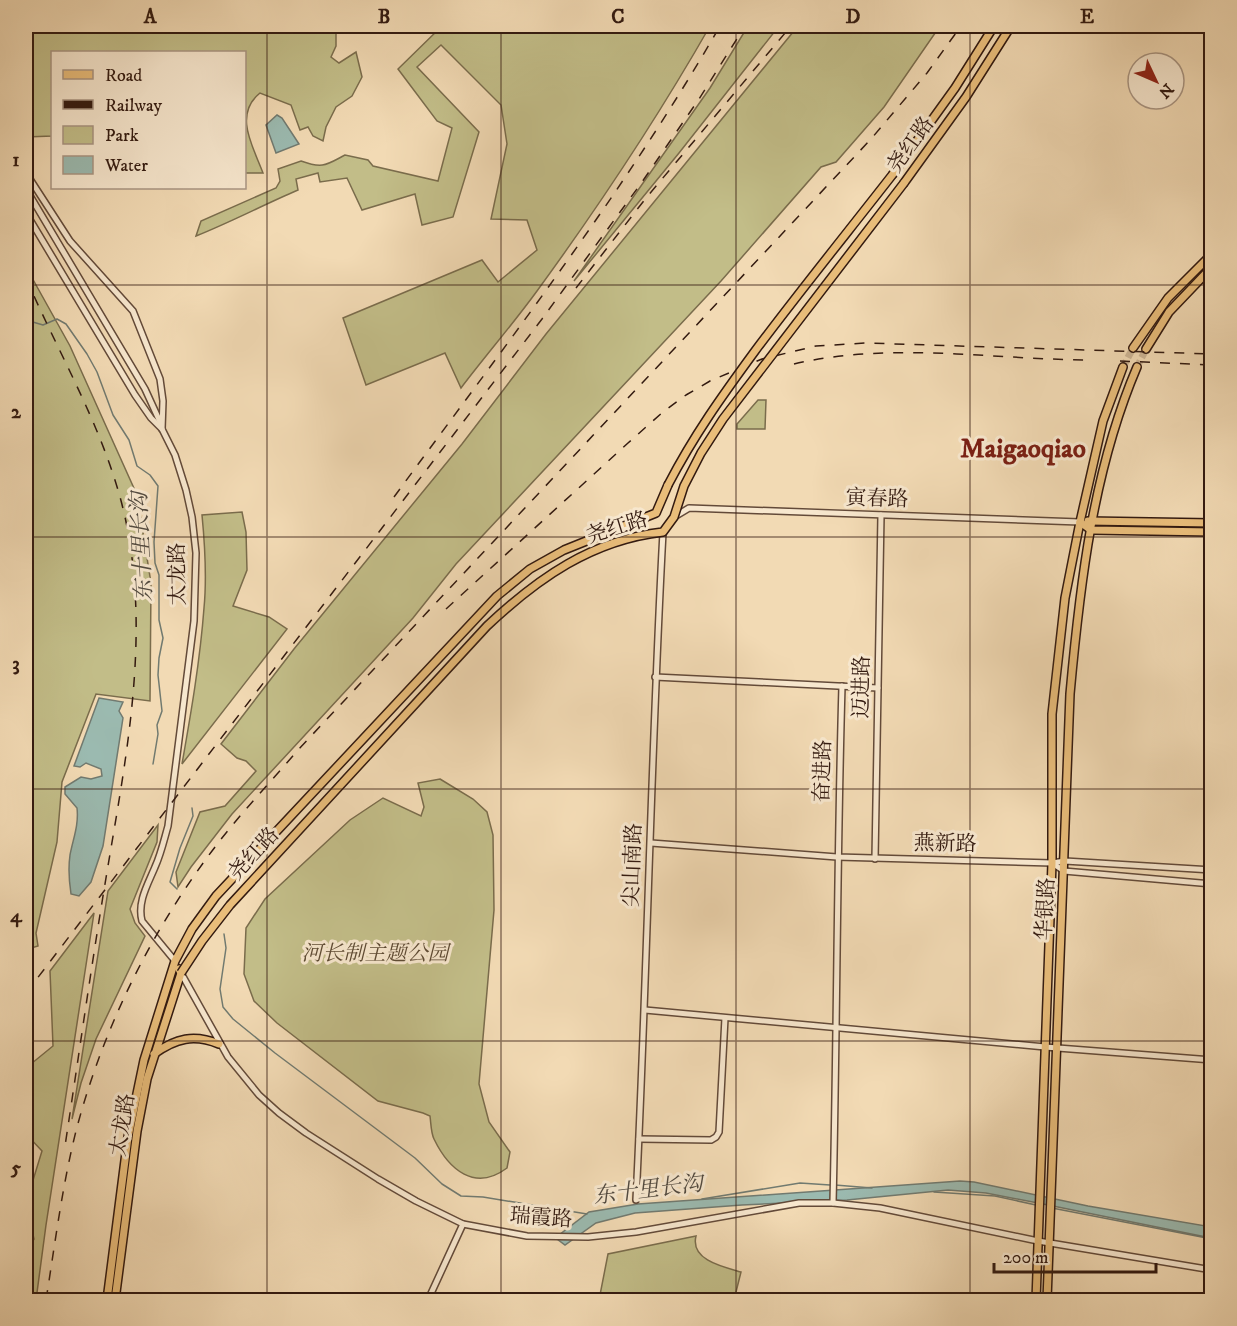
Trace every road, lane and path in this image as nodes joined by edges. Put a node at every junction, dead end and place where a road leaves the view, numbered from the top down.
1 (994, 26) edge
2 (1011, 26) edge
3 (26, 173) edge
4 (26, 189) edge
5 (26, 213) edge
6 (1212, 254) edge
7 (1212, 267) edge
8 (1133, 348) tunnel mouth
9 (1146, 348) tunnel mouth
10 (1123, 367) tunnel mouth
11 (1137, 367) tunnel mouth
12 (162, 429) junction
13 (881, 515) junction
14 (674, 517) junction
15 (1092, 521) junction
16 (1080, 522) junction
17 (1212, 523) edge
18 (1091, 530) junction
19 (663, 532) junction
20 (1212, 532) edge
21 (655, 677) junction
22 (842, 686) junction
23 (878, 688) junction
24 (651, 843) junction
25 (837, 857) junction
26 (875, 859) junction
27 (1065, 861) junction
28 (1052, 863) junction
29 (1212, 870) edge
30 (1064, 872) junction
31 (1212, 884) edge
32 (176, 961) junction
33 (181, 973) junction
34 (645, 1010) junction
35 (725, 1018) junction
36 (837, 1029) junction
37 (219, 1044) junction
38 (1046, 1047) junction
39 (1056, 1047) junction
40 (154, 1054) junction
41 (1212, 1059) edge
42 (639, 1139) junction
43 (636, 1200) dead end
44 (833, 1203) junction
45 (463, 1224) junction
46 (1038, 1241) junction
47 (1050, 1242) junction
48 (1212, 1270) edge
49 (107, 1300) edge
50 (115, 1300) edge
51 (428, 1300) edge
52 (1036, 1300) edge
53 (1047, 1300) edge

1 - 32 main road, 尧红路, bridge
2 - 14 main road, 尧红路, bridge
3 - 12 street
4 - 12 street
5 - 12 street, 太龙路
6 - 8 main road
7 - 9 main road
10 - 16 main road, 华银路
11 - 15 main road, 华银路
12 - 32 street, 太龙路
13 - 14 street, 寅春路
13 - 16 street, 寅春路
13 - 23 street, 迈进路
14 - 19 main road, 尧红路, bridge
15 - 16 main road, 寅春路
15 - 17 main road, 寅春路
15 - 18 main road, 华银路
16 - 18 main road
16 - 28 main road, 华银路
18 - 20 main road
18 - 27 main road, 华银路
19 - 21 street, 尖山南路
19 - 33 main road, 尧红路, bridge
21 - 22 street
21 - 24 street, 尖山南路
22 - 23 street
22 - 25 street, 奋进路
23 - 26 street, 迈进路
24 - 25 street, 燕新路
24 - 34 street, 尖山南路
25 - 26 street, 燕新路
25 - 36 street, 奋进路
26 - 28 street, 燕新路
27 - 28 street, 燕新路
27 - 29 street, 燕新路
27 - 30 main road, 华银路
28 - 30 street
28 - 38 main road, 华银路
30 - 31 street
30 - 39 main road, 华银路
32 - 33 main road, 太龙路
32 - 49 main road, 太龙路
33 - 37 street, 瑞霞路
33 - 40 main road, 太龙路
34 - 35 street
34 - 42 street, 尖山南路
35 - 36 street
35 - 42 street
36 - 38 street
36 - 44 street, 奋进路
37 - 40 main road
37 - 45 street, 瑞霞路
38 - 39 street
38 - 46 main road, 华银路
39 - 41 street
39 - 47 main road, 华银路
40 - 50 main road, 太龙路
42 - 43 street, 尖山南路
44 - 45 street, 瑞霞路
44 - 46 street, 瑞霞路
45 - 51 street
46 - 47 street, 瑞霞路
46 - 52 main road, 华银路
47 - 48 street, 瑞霞路
47 - 53 main road, 华银路

